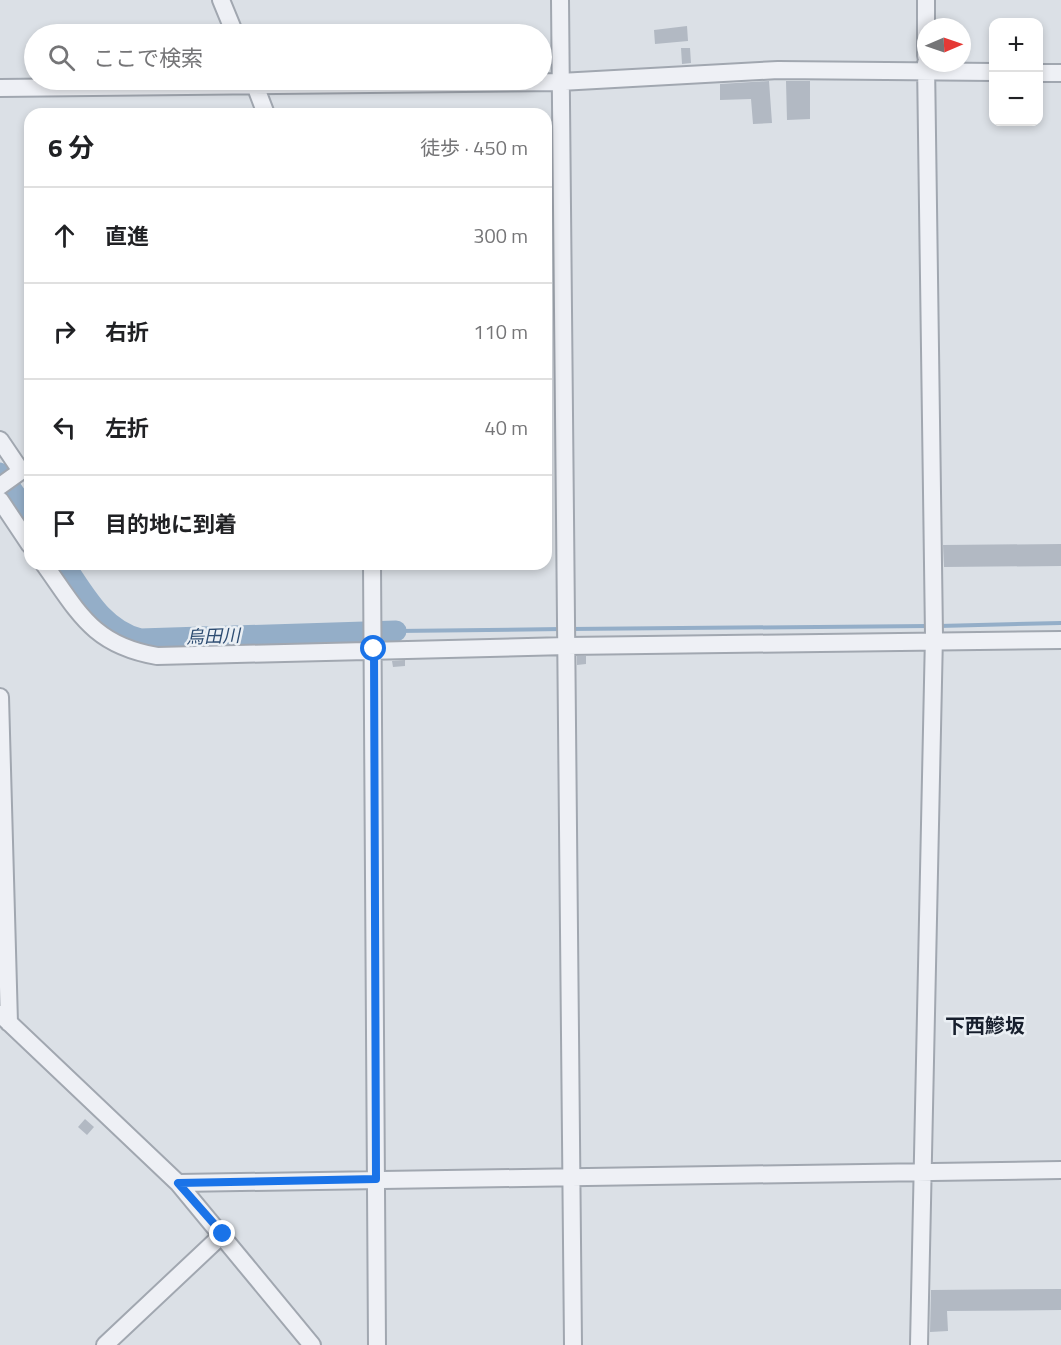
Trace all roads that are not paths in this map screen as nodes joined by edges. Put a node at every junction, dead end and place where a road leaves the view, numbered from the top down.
1 (221, 0) edge
2 (560, 0) edge
3 (926, 0) edge
4 (926, 18) edge
5 (231, 24) edge
6 (917, 64) edge
7 (971, 69) edge
8 (926, 72) edge
9 (989, 72) edge
10 (1043, 73) edge
11 (1061, 73) edge
12 (552, 82) edge
13 (560, 82) junction
14 (24, 87) edge
15 (0, 88) edge
16 (257, 90) edge
17 (264, 108) edge
18 (0, 440) edge
19 (0, 486) edge
20 (0, 500) edge
21 (24, 535) edge
22 (49, 570) edge
23 (372, 570) edge
24 (933, 638) junction
25 (1061, 640) edge
26 (567, 643) junction
27 (374, 646) junction
28 (0, 697) edge
29 (5, 1019) edge
30 (1061, 1170) edge
31 (922, 1172) junction
32 (571, 1178) junction
33 (376, 1179) junction
34 (178, 1183) junction
35 (223, 1234) junction
36 (105, 1345) edge
37 (312, 1345) edge
38 (377, 1345) edge
39 (573, 1345) edge
40 (919, 1345) edge

1 - 5 street
2 - 13 street
3 - 4 street
6 - 13 street
7 - 9 street
8 - 24 street
10 - 11 street
12 - 13 street
13 - 26 street
14 - 15 street
16 - 17 street
18 - 19 street
20 - 21 street
22 - 27 street
23 - 27 street
24 - 25 street
24 - 26 street
24 - 31 street
26 - 27 street
26 - 32 street
27 - 33 street
28 - 29 street
29 - 34 street
30 - 31 street
31 - 32 street
31 - 40 street
32 - 33 street
32 - 39 street
33 - 34 street
33 - 38 street
34 - 35 street
35 - 36 street
35 - 37 street

